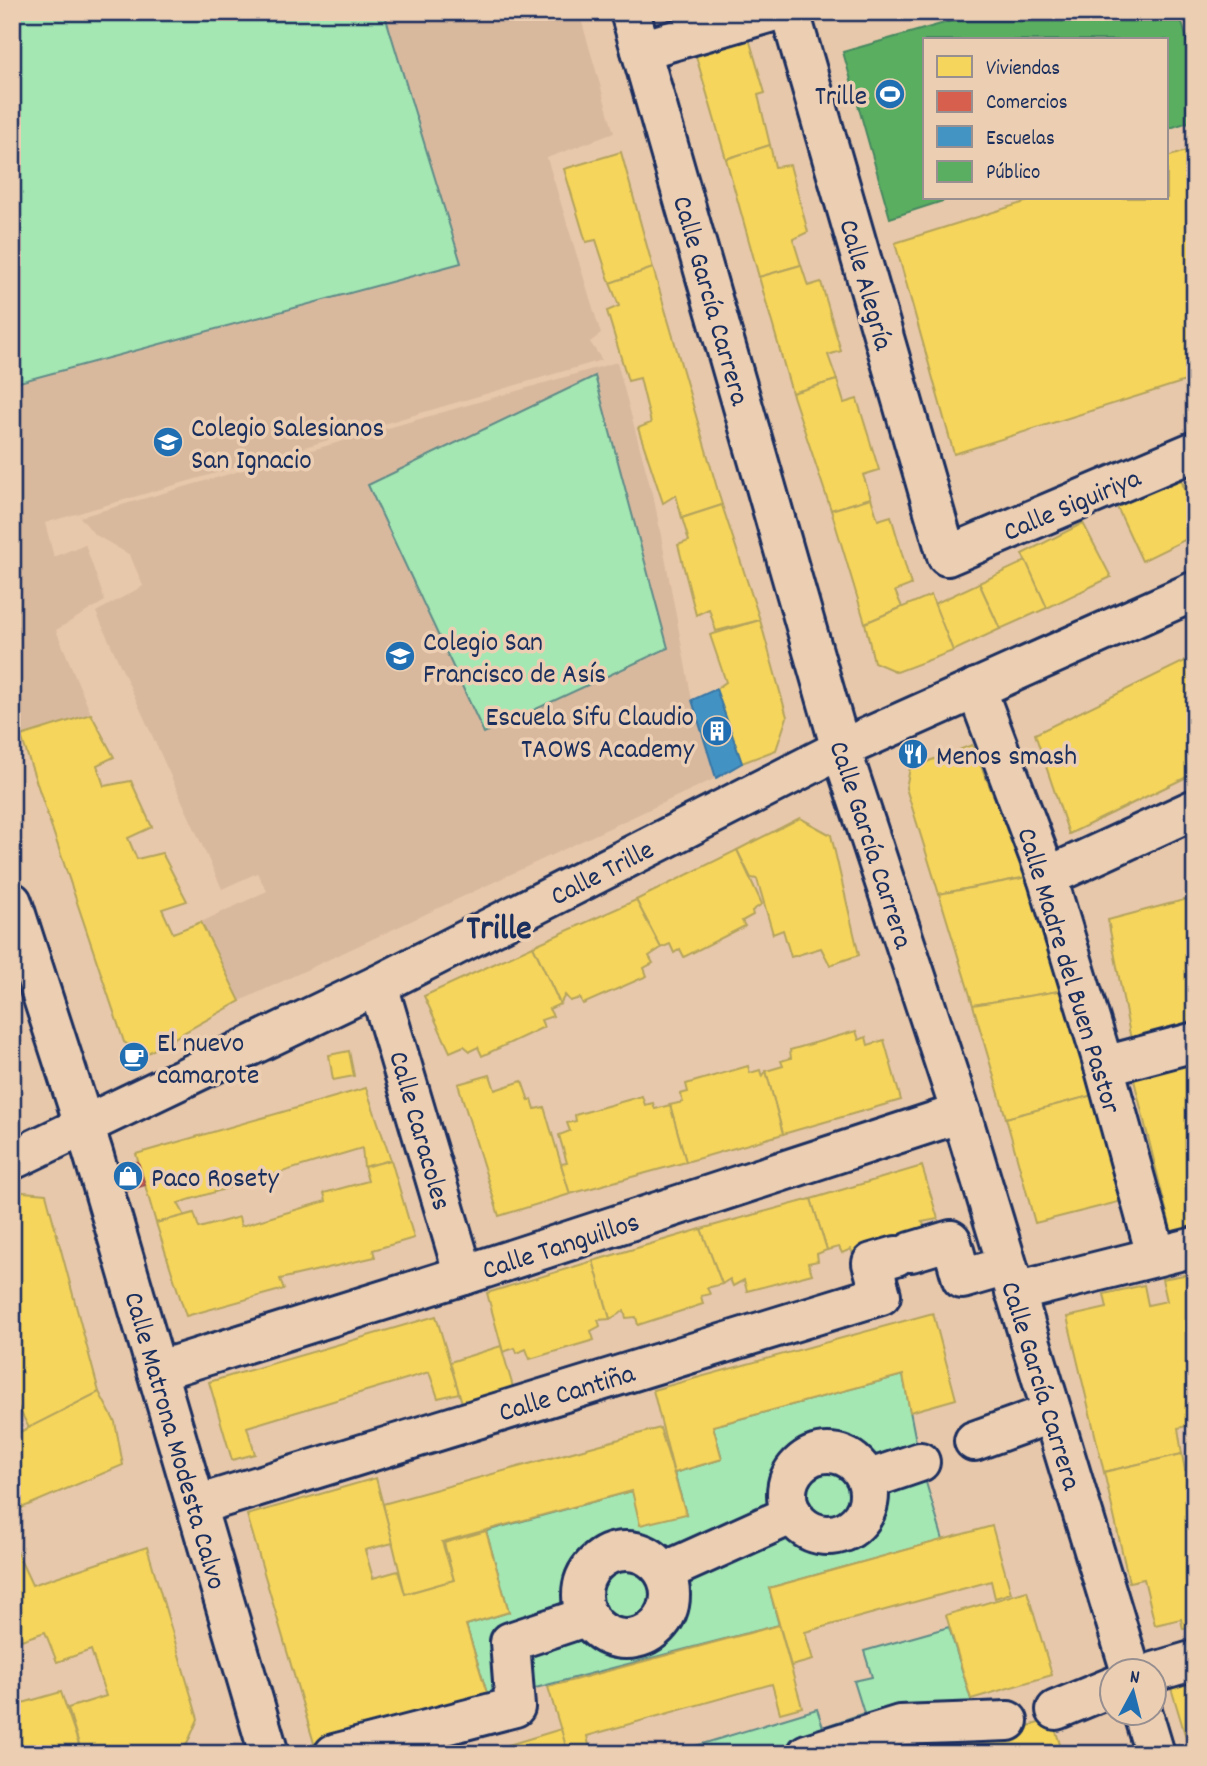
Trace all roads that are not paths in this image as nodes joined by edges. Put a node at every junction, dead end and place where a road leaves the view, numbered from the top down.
1 (630, 12) edge
2 (772, 12) edge
3 (790, 12) edge
4 (641, 50) junction
5 (1195, 451) edge
6 (947, 556) joint
7 (1195, 591) edge
8 (976, 688) junction
9 (841, 749) junction
10 (1195, 809) edge
11 (1047, 877) junction
12 (12, 902) edge
13 (378, 985) junction
14 (1195, 1042) edge
15 (1104, 1066) junction
16 (961, 1113) junction
17 (84, 1128) junction
18 (12, 1160) edge
19 (1195, 1247) edge
20 (1156, 1255) junction
21 (464, 1275) junction
22 (1011, 1279) junction
23 (157, 1371) junction
24 (1052, 1413) junction
25 (974, 1441) dead end
26 (920, 1462) dead end
27 (867, 1480) junction
28 (197, 1505) junction
29 (793, 1514) junction
30 (664, 1572) junction
31 (588, 1616) junction
32 (1127, 1658) edge
33 (1195, 1660) edge
34 (1168, 1668) edge
35 (1098, 1693) edge
36 (1056, 1710) dead end
37 (1008, 1721) dead end
38 (1147, 1728) edge
39 (269, 1754) edge
40 (334, 1754) edge
41 (807, 1754) edge
42 (1155, 1754) edge

1 - 4 street, Calle García Carrera
2 - 4 street
3 - 6 street, Calle Alegría
4 - 9 street, Calle García Carrera
5 - 6 street, Calle Siguiriya
7 - 8 street, Calle Trille
8 - 9 street, Calle Trille
8 - 11 street, Calle Madre del Buen Pastor
9 - 13 street, Calle Trille
9 - 16 street, Calle García Carrera
10 - 11 street
11 - 15 street, Calle Madre del Buen Pastor
12 - 17 street, Calle Matrona Modesta Calvo
13 - 17 street, Calle Trille
13 - 21 street, Calle Caracoles
14 - 15 street
15 - 20 street, Calle Madre del Buen Pastor
16 - 21 street, Calle Tanguillos
16 - 22 street, Calle García Carrera
17 - 18 street, Calle Trille
17 - 23 street, Calle Matrona Modesta Calvo
19 - 20 street
20 - 22 street
21 - 23 street, Calle Tanguillos
22 - 24 street, Calle García Carrera
22 - 28 street, Calle Cantiña
23 - 28 street, Calle Matrona Modesta Calvo
24 - 25 street
24 - 32 street, Calle García Carrera
26 - 27 street
27 - 29 street
27 - 29 street
28 - 39 street, Calle Matrona Modesta Calvo
29 - 30 street
30 - 31 street
30 - 31 street
31 - 40 street
33 - 34 street
35 - 36 street
37 - 41 street
38 - 42 street

